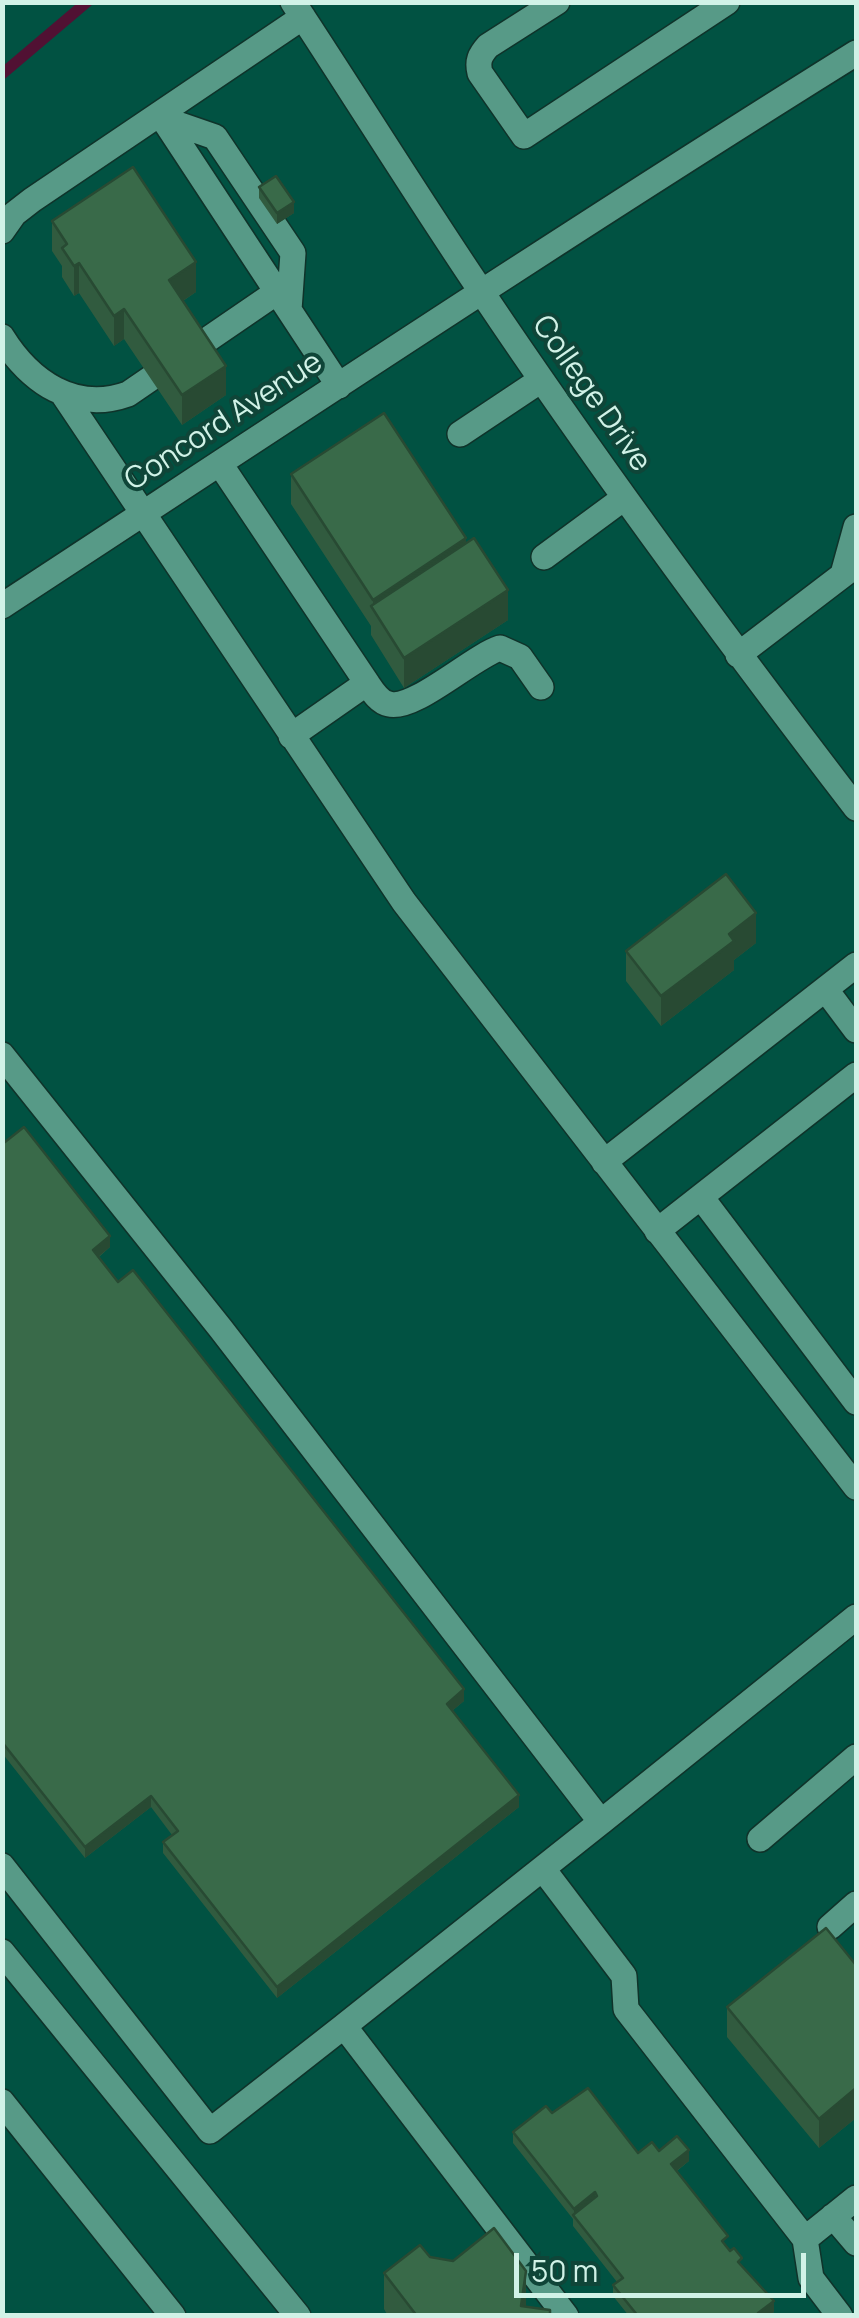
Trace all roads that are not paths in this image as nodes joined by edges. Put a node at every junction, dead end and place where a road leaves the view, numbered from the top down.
1 (558, 2) edge
2 (727, 2) edge
3 (298, 10) edge
4 (856, 53) edge
5 (162, 116) junction
6 (2, 231) edge
7 (482, 294) junction
8 (284, 301) junction
9 (2, 337) edge
10 (541, 380) junction
11 (340, 386) junction
12 (63, 394) junction
13 (460, 434) dead end
14 (220, 464) junction
15 (624, 498) junction
16 (143, 514) junction
17 (856, 527) edge
18 (544, 557) dead end
19 (850, 570) edge
20 (2, 606) edge
21 (738, 655) junction
22 (367, 683) junction
23 (540, 687) dead end
24 (290, 736) junction
25 (856, 808) edge
26 (856, 965) edge
27 (826, 990) junction
28 (856, 1030) edge
29 (2, 1055) edge
30 (856, 1075) edge
31 (604, 1162) junction
32 (701, 1197) junction
33 (657, 1231) junction
34 (856, 1402) edge
35 (856, 1487) edge
36 (856, 1617) edge
37 (856, 1756) edge
38 (601, 1822) junction
39 (760, 1838) dead end
40 (2, 1866) edge
41 (542, 1869) junction
42 (856, 1904) edge
43 (830, 1927) edge
44 (2, 1952) edge
45 (344, 2026) junction
46 (2, 2102) edge
47 (856, 2198) edge
48 (834, 2216) junction
49 (805, 2239) junction
50 (856, 2244) edge
51 (173, 2316) edge
52 (298, 2316) edge
53 (566, 2316) edge
54 (840, 2316) edge

1 - 2 street
3 - 5 street
3 - 7 street, College Drive
4 - 7 street, Concord Avenue
5 - 6 street
5 - 8 street
5 - 8 street
7 - 10 street, College Drive
7 - 11 street, Concord Avenue
8 - 11 street
8 - 12 street
9 - 12 street
10 - 13 street
10 - 15 street, College Drive
11 - 14 street, Concord Avenue
12 - 16 street
14 - 16 street, Concord Avenue
14 - 22 street
15 - 18 street
15 - 21 street, College Drive
16 - 20 street, Concord Avenue
16 - 24 street
17 - 19 street
19 - 21 street
21 - 25 street, College Drive
22 - 23 street
22 - 24 street
24 - 31 street
26 - 27 street
27 - 28 street
27 - 31 street
29 - 38 street
30 - 32 street
31 - 33 street
32 - 33 street
32 - 34 street
33 - 35 street
36 - 38 street
37 - 39 street
38 - 41 street
40 - 45 street
41 - 45 street
41 - 49 street
42 - 43 street
44 - 52 street
45 - 53 street
46 - 51 street
47 - 48 street
48 - 49 street
48 - 50 street
49 - 54 street

